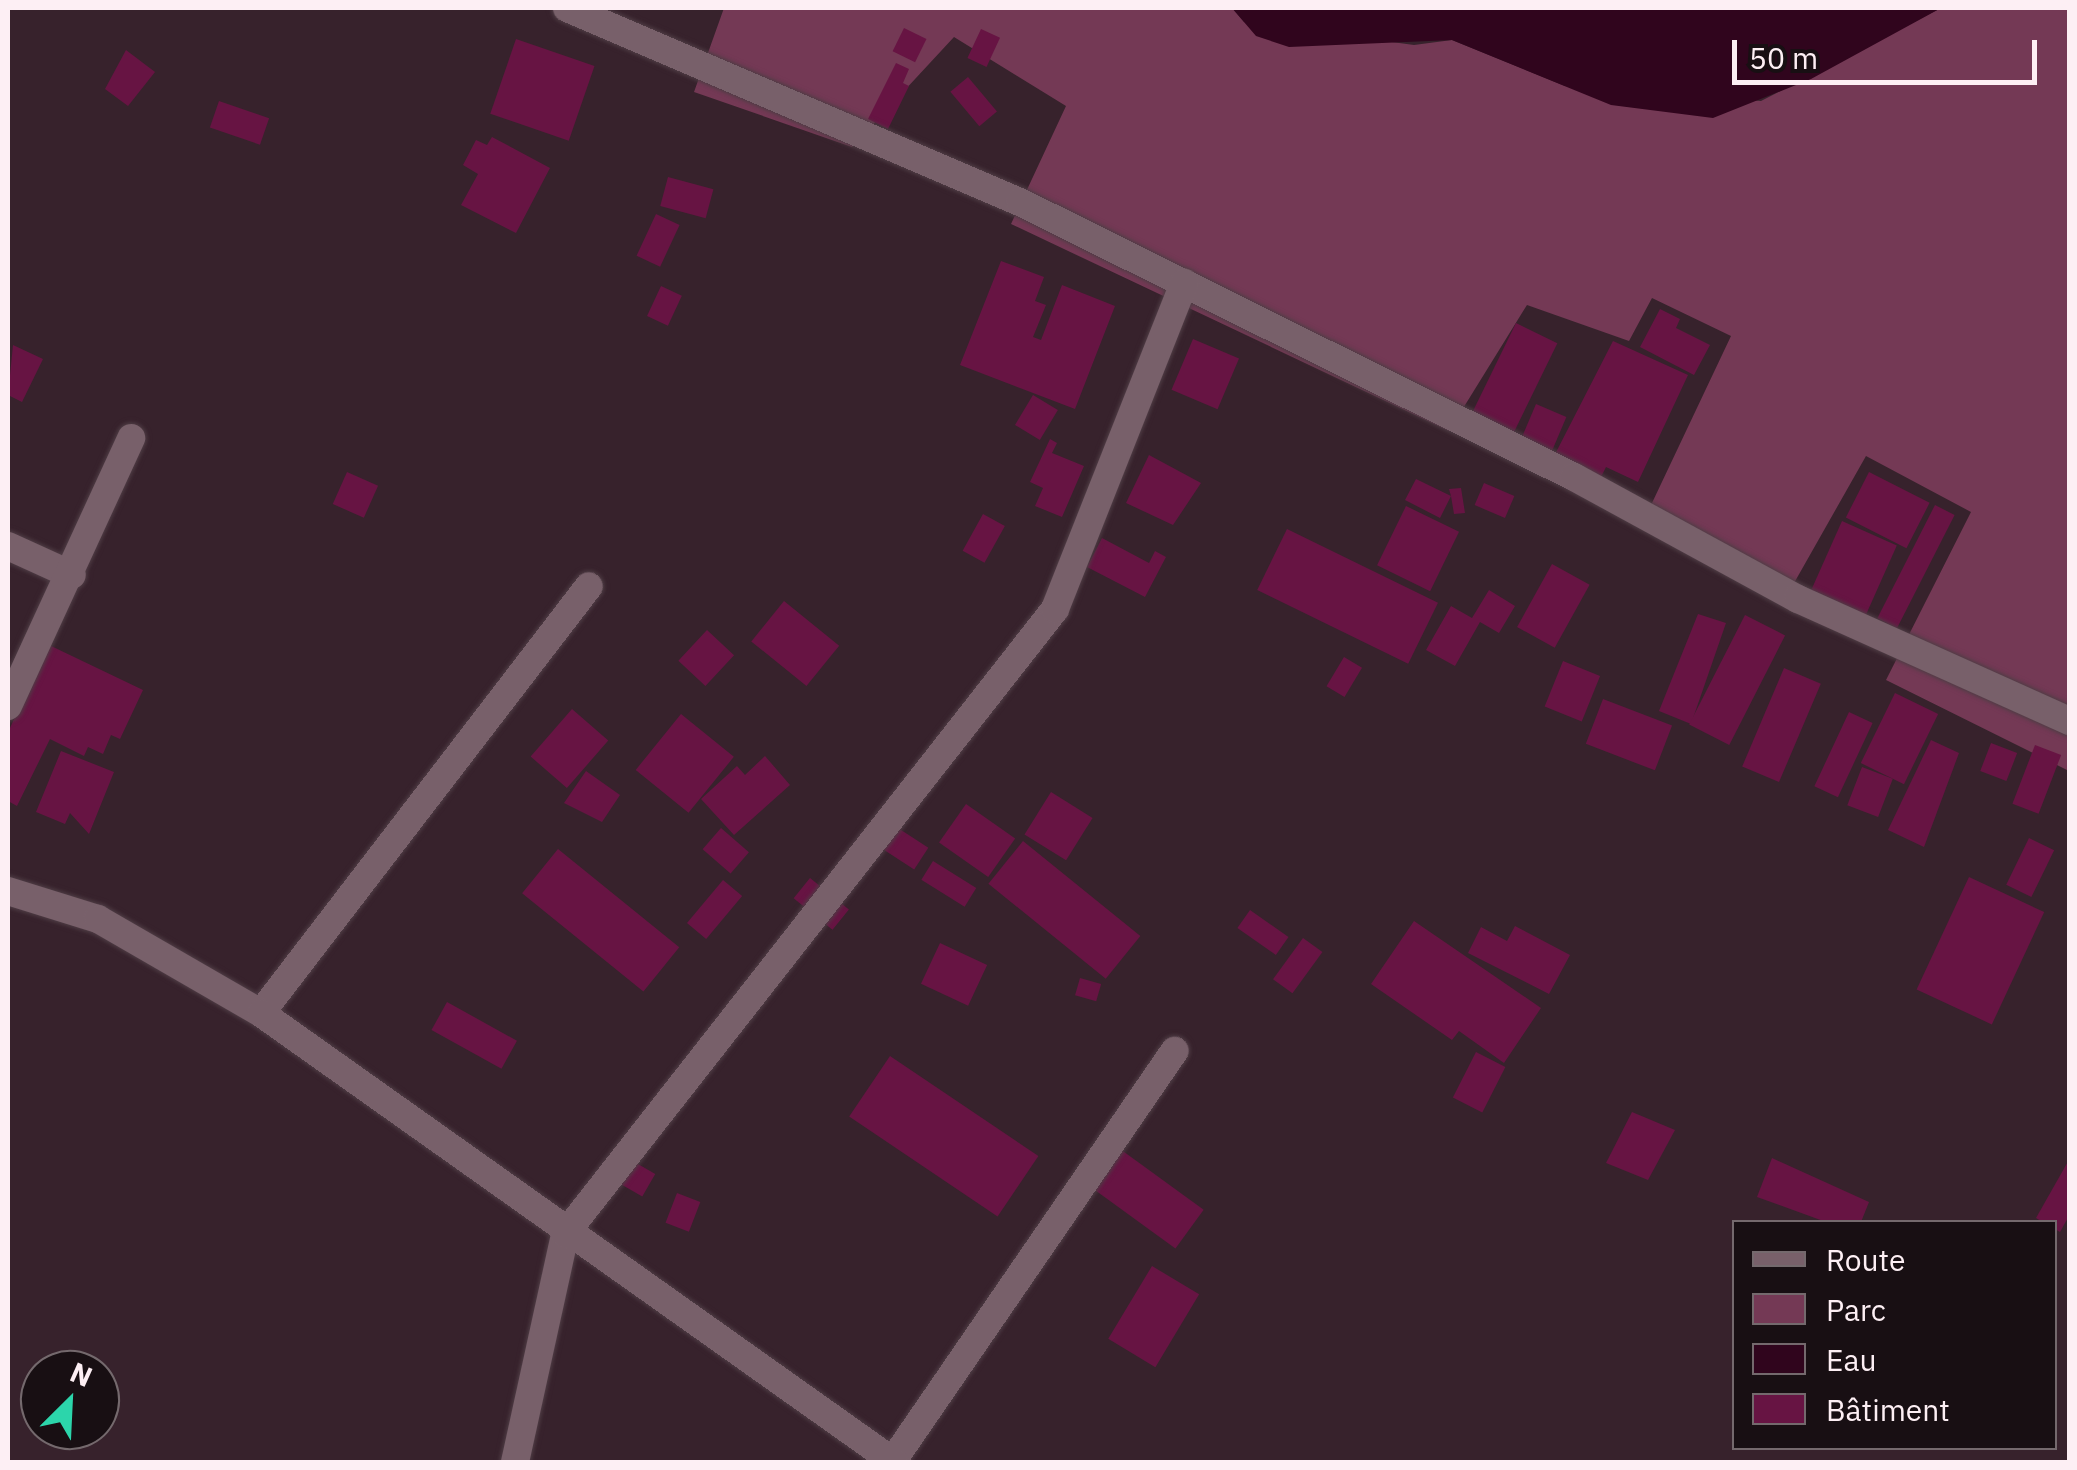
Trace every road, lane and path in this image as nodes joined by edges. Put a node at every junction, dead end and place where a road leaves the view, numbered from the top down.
1 (567, 8) edge
2 (1184, 283) junction
3 (131, 438) dead end
4 (8, 546) edge
5 (72, 574) junction
6 (589, 586) dead end
7 (8, 706) edge
8 (2070, 721) edge
9 (8, 891) edge
10 (261, 1013) junction
11 (1176, 1051) dead end
12 (565, 1234) junction
13 (516, 1462) edge
14 (893, 1462) edge

1 - 2 street
2 - 8 street
2 - 12 street
3 - 5 street
4 - 5 street
5 - 7 street
6 - 10 street
9 - 10 street
10 - 12 street
11 - 14 street
12 - 13 street
12 - 14 street

